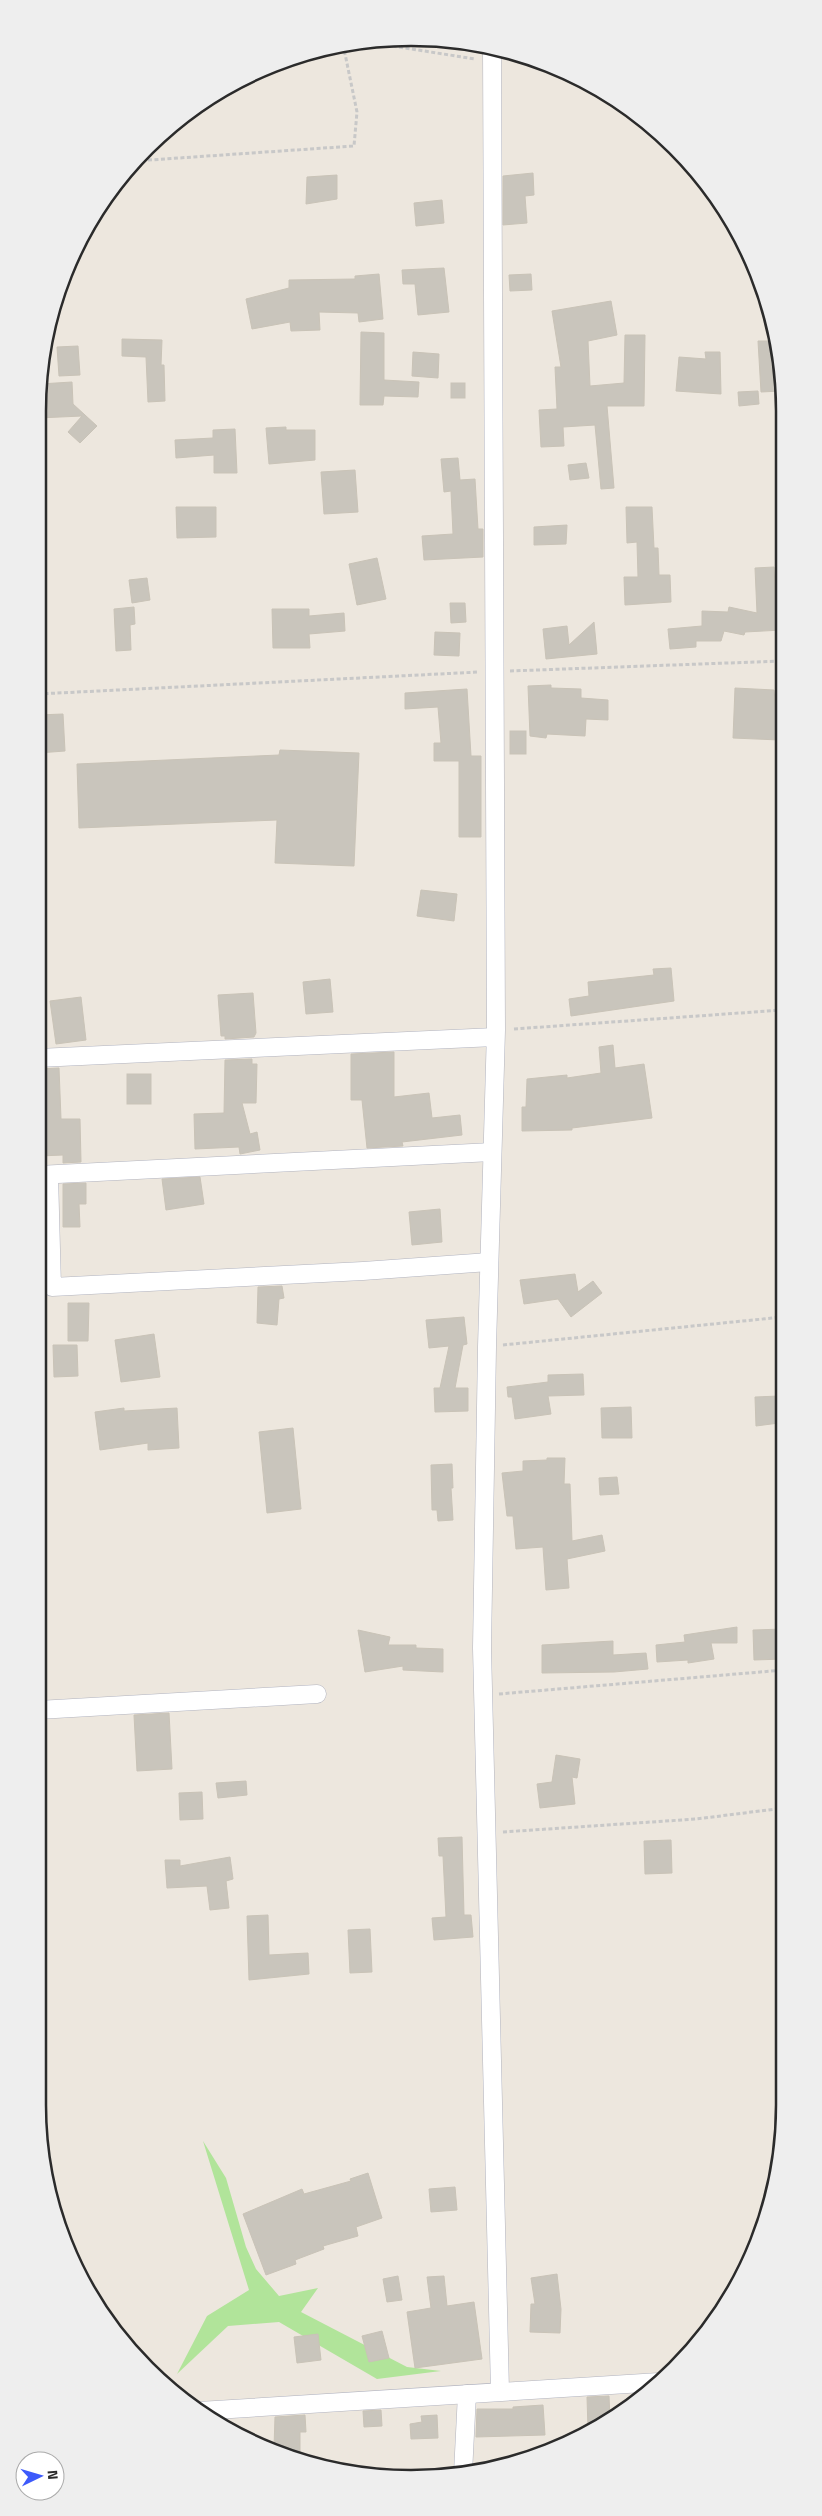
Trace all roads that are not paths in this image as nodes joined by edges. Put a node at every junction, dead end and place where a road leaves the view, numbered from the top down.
1 (492, 56) edge
2 (495, 1033) junction
3 (46, 1058) edge
4 (492, 1152) junction
5 (46, 1175) edge
6 (46, 1212) edge
7 (489, 1262) junction
8 (317, 1694) dead end
9 (46, 1710) edge
10 (646, 2383) edge
11 (500, 2392) junction
12 (466, 2394) junction
13 (212, 2410) edge
14 (463, 2466) edge

1 - 2 street
2 - 3 street
2 - 4 street
4 - 5 street
4 - 7 street
6 - 7 street
7 - 11 street
8 - 9 street
10 - 11 street
11 - 12 street
12 - 13 street
12 - 14 street

